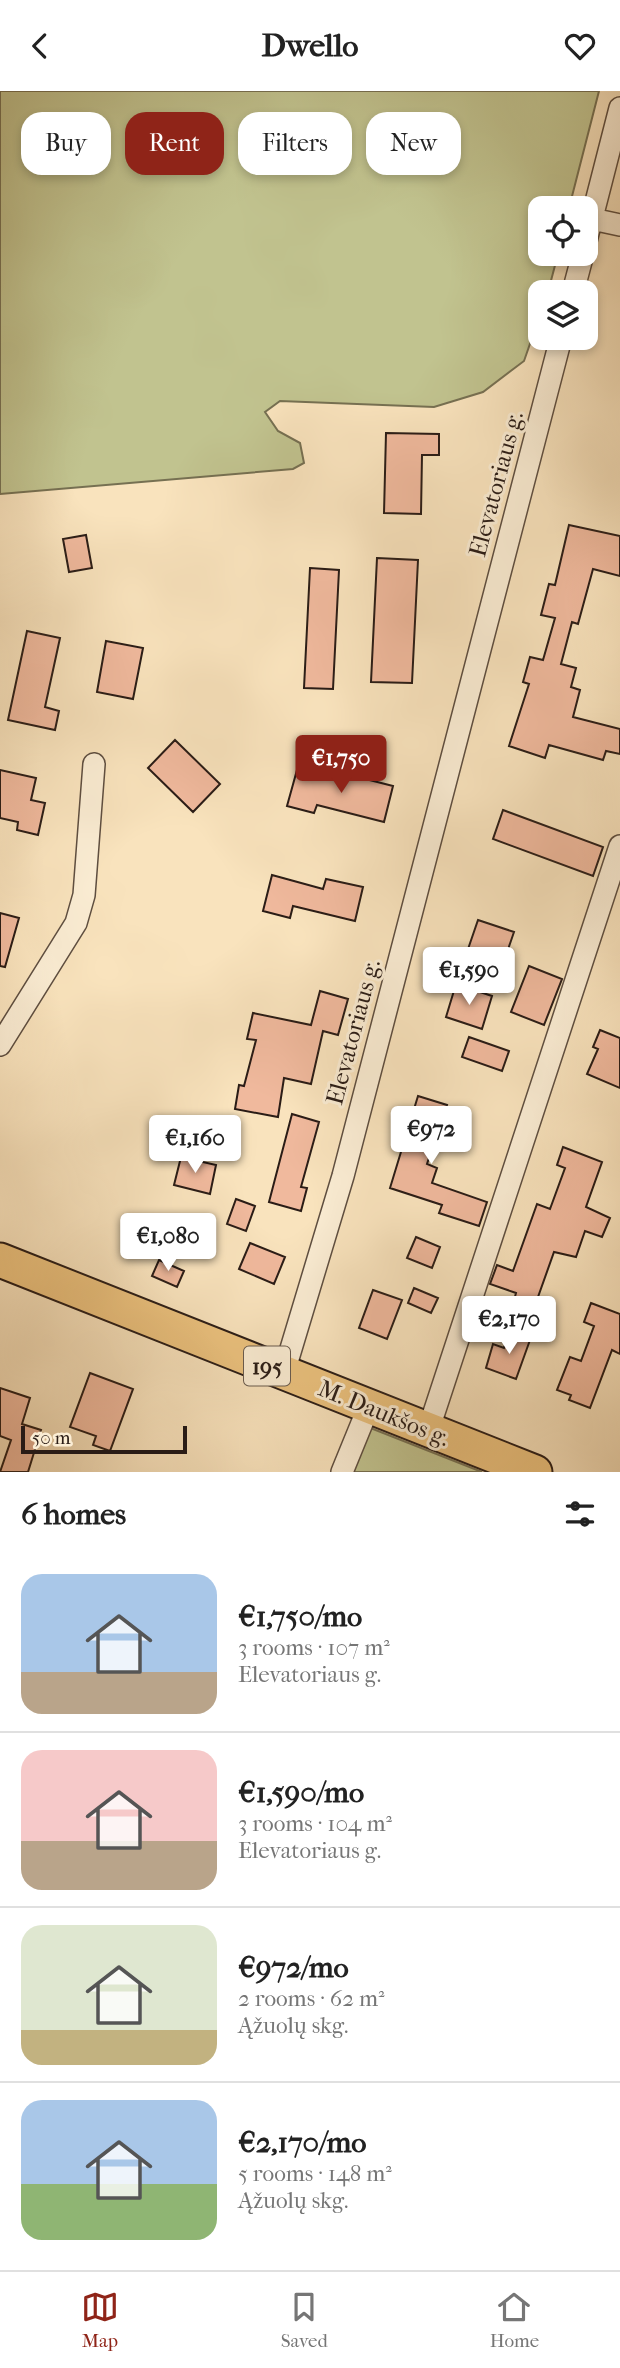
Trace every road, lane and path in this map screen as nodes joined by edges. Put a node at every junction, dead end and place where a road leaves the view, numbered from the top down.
1 (620, 108) edge
2 (598, 196) edge
3 (598, 220) edge
4 (620, 225) edge
5 (558, 350) edge
6 (94, 764) dead end
7 (620, 846) edge
8 (0, 1045) edge
9 (0, 1260) edge
10 (284, 1373) junction
11 (369, 1406) junction
12 (428, 1431) junction
13 (342, 1472) edge
14 (535, 1472) edge

1 - 2 street
3 - 4 street
5 - 10 street, Elevatoriaus g.
6 - 8 street
7 - 12 street
9 - 10 main road, M. Daukšos g. / 195
10 - 11 main road, M. Daukšos g. / 195
11 - 12 main road, M. Daukšos g. / 195
11 - 13 street
12 - 14 main road, M. Daukšos g. / 195

